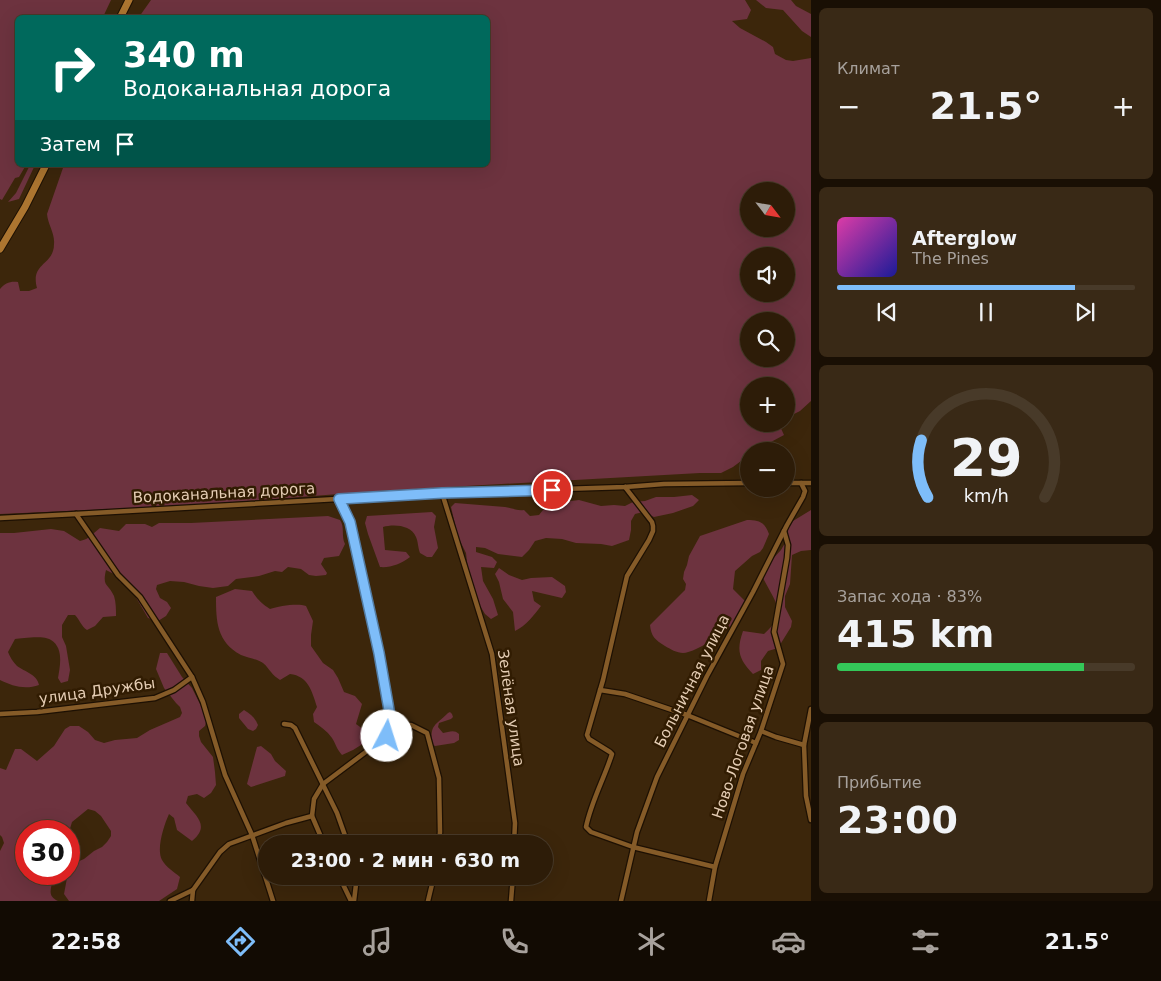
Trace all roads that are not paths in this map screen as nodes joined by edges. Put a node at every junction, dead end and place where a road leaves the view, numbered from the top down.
1 (129, 0) edge
2 (122, 15) edge
3 (45, 167) edge
4 (0, 249) edge
5 (740, 483) edge
6 (795, 483) edge
7 (801, 483) junction
8 (811, 483) edge
9 (625, 487) junction
10 (442, 493) junction
11 (339, 499) junction
12 (76, 514) junction
13 (0, 518) edge
14 (784, 531) junction
15 (192, 677) junction
16 (600, 690) junction
17 (811, 709) edge
18 (0, 714) edge
19 (687, 715) junction
20 (284, 724) dead end
21 (392, 727) junction
22 (761, 731) junction
23 (756, 743) junction
24 (804, 745) junction
25 (323, 784) junction
26 (312, 816) junction
27 (811, 820) edge
28 (252, 835) junction
29 (320, 835) edge
30 (345, 835) edge
31 (440, 835) edge
32 (514, 835) edge
33 (633, 847) junction
34 (715, 867) junction
35 (344, 885) edge
36 (355, 885) edge
37 (432, 885) edge
38 (512, 885) edge
39 (193, 890) junction
40 (170, 901) edge
41 (192, 901) edge
42 (273, 901) edge
43 (352, 901) edge
44 (428, 901) edge
45 (511, 901) edge
46 (620, 901) edge
47 (709, 901) edge

1 - 2 main road
3 - 4 main road
5 - 9 street, Водоканальная дорога
6 - 7 street
7 - 8 street
7 - 14 street, Больничная улица
9 - 10 street, Водоканальная дорога
9 - 16 street
10 - 11 street, Водоканальная дорога
10 - 32 street, Зелёная улица
11 - 12 street, Водоканальная дорога
11 - 21 street
12 - 13 street, Водоканальная дорога
12 - 15 street
14 - 19 street, Больничная улица
14 - 22 street, Ново-Логовая улица
15 - 18 street, улица Дружбы
15 - 28 street
16 - 19 street
16 - 33 street
17 - 24 street
19 - 23 street
19 - 33 street, Больничная улица
20 - 25 street
21 - 25 street
21 - 31 street
22 - 23 street, Ново-Логовая улица
22 - 24 street
23 - 34 street, Ново-Логовая улица
24 - 27 street
25 - 26 street
25 - 30 street
26 - 28 street
26 - 29 street
28 - 39 street
28 - 42 street
33 - 34 street
33 - 46 street, Больничная улица
34 - 47 street, Ново-Логовая улица
35 - 43 street
36 - 43 street
37 - 44 street
38 - 45 street
39 - 40 street
39 - 41 street

